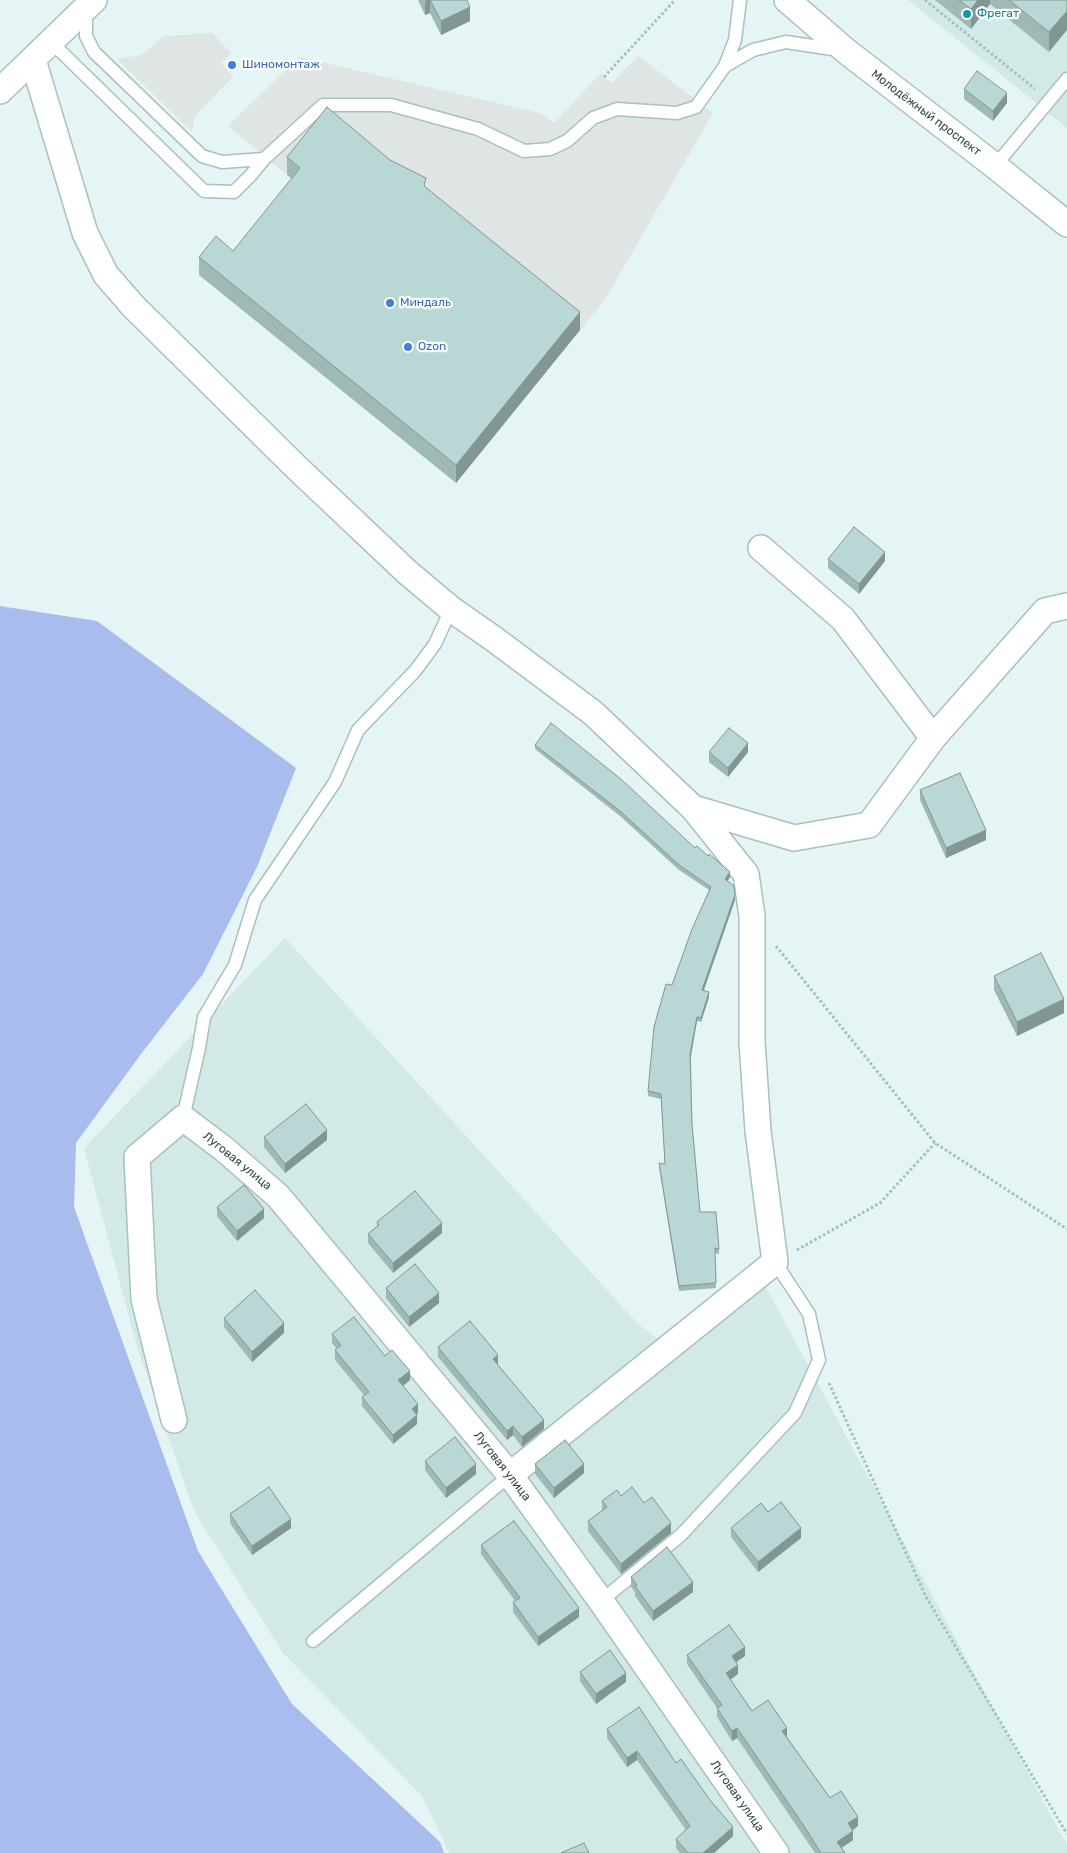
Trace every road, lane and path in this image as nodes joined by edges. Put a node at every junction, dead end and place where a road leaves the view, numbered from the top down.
1 (675, 0) edge
2 (740, 0) edge
3 (787, 0) edge
4 (925, 0) edge
5 (90, 4) edge
6 (51, 42) junction
7 (846, 52) junction
8 (33, 60) junction
9 (725, 66) junction
10 (604, 77) dead end
11 (1067, 79) edge
12 (0, 91) edge
13 (1049, 101) junction
14 (264, 159) junction
15 (996, 166) junction
16 (1067, 224) edge
17 (761, 548) dead end
18 (1067, 606) edge
19 (451, 609) junction
20 (934, 738) junction
21 (693, 808) junction
22 (752, 916) junction
23 (183, 1118) junction
24 (935, 1143) junction
25 (1067, 1230) edge
26 (775, 1262) junction
27 (818, 1360) junction
28 (174, 1420) dead end
29 (510, 1475) junction
30 (601, 1601) junction
31 (312, 1641) dead end
32 (1067, 1834) edge
33 (776, 1853) edge

1 - 10 path
2 - 9 lane
3 - 7 street, Молодёжный проспект
4 - 13 path
5 - 6 street
5 - 14 lane
6 - 8 street
6 - 14 lane
7 - 9 lane
7 - 15 street, Молодёжный проспект
8 - 12 street
8 - 19 street
9 - 14 lane
11 - 13 lane
13 - 15 lane
15 - 16 street, Молодёжный проспект
17 - 20 street
18 - 20 street
19 - 21 street
19 - 23 lane
20 - 21 street
21 - 22 street
22 - 24 path
22 - 26 street
23 - 28 street
23 - 29 street, Луговая улица
24 - 25 path
24 - 26 path
26 - 27 lane
26 - 29 street
27 - 30 lane
27 - 32 path
29 - 30 street, Луговая улица
29 - 31 lane
30 - 33 street, Луговая улица

